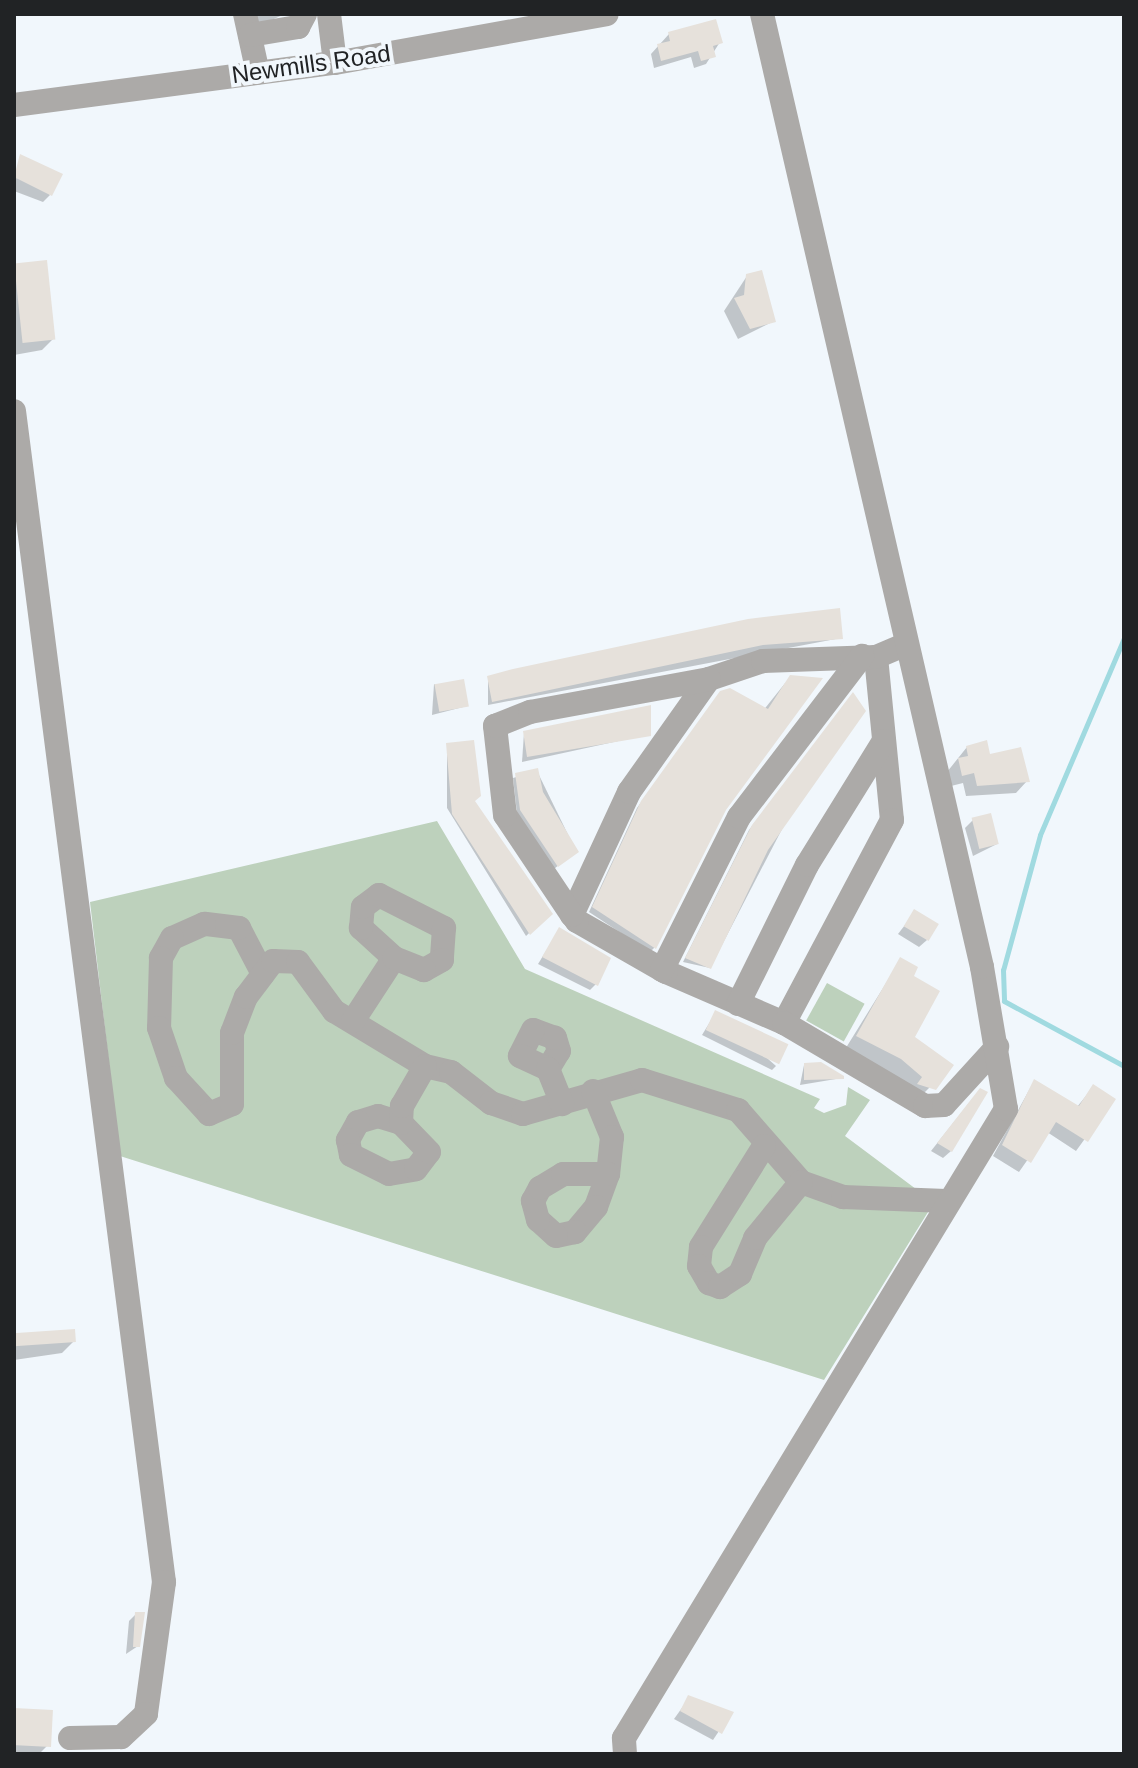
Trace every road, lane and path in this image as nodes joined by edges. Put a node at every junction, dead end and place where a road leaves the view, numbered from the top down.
1 (305, 14) edge
2 (329, 14) edge
3 (607, 14) edge
4 (762, 14) edge
5 (248, 25) edge
6 (335, 63) junction
7 (258, 73) junction
8 (14, 105) edge
9 (14, 411) edge
10 (904, 645) junction
11 (869, 656) junction
12 (709, 679) junction
13 (885, 739) junction
14 (572, 915) junction
15 (394, 958) dead end
16 (662, 970) junction
17 (263, 974) junction
18 (738, 1004) junction
19 (353, 1021) junction
20 (784, 1023) junction
21 (997, 1047) junction
22 (425, 1066) junction
23 (548, 1069) dead end
24 (593, 1091) junction
25 (562, 1104) junction
26 (401, 1123) dead end
27 (764, 1146) junction
28 (608, 1174) dead end
29 (801, 1182) junction
30 (946, 1201) junction
31 (70, 1738) dead end
32 (625, 1754) edge

1 - 5 street
2 - 6 street
3 - 6 street, Newmills Road
4 - 10 street
5 - 7 street
6 - 7 street, Newmills Road
7 - 8 street, Newmills Road
9 - 31 street
10 - 11 street
10 - 21 street
11 - 12 street
11 - 13 street
11 - 16 street
12 - 14 street
12 - 14 street
13 - 18 street
13 - 20 street
14 - 16 street
15 - 19 street
16 - 18 street
17 - 17 street
17 - 19 street
18 - 20 street
19 - 22 street
20 - 21 street
21 - 30 street
22 - 25 street
22 - 26 street
23 - 25 street
24 - 25 street
24 - 27 street
24 - 28 street
27 - 29 street
27 - 29 street
29 - 30 street
30 - 32 street

